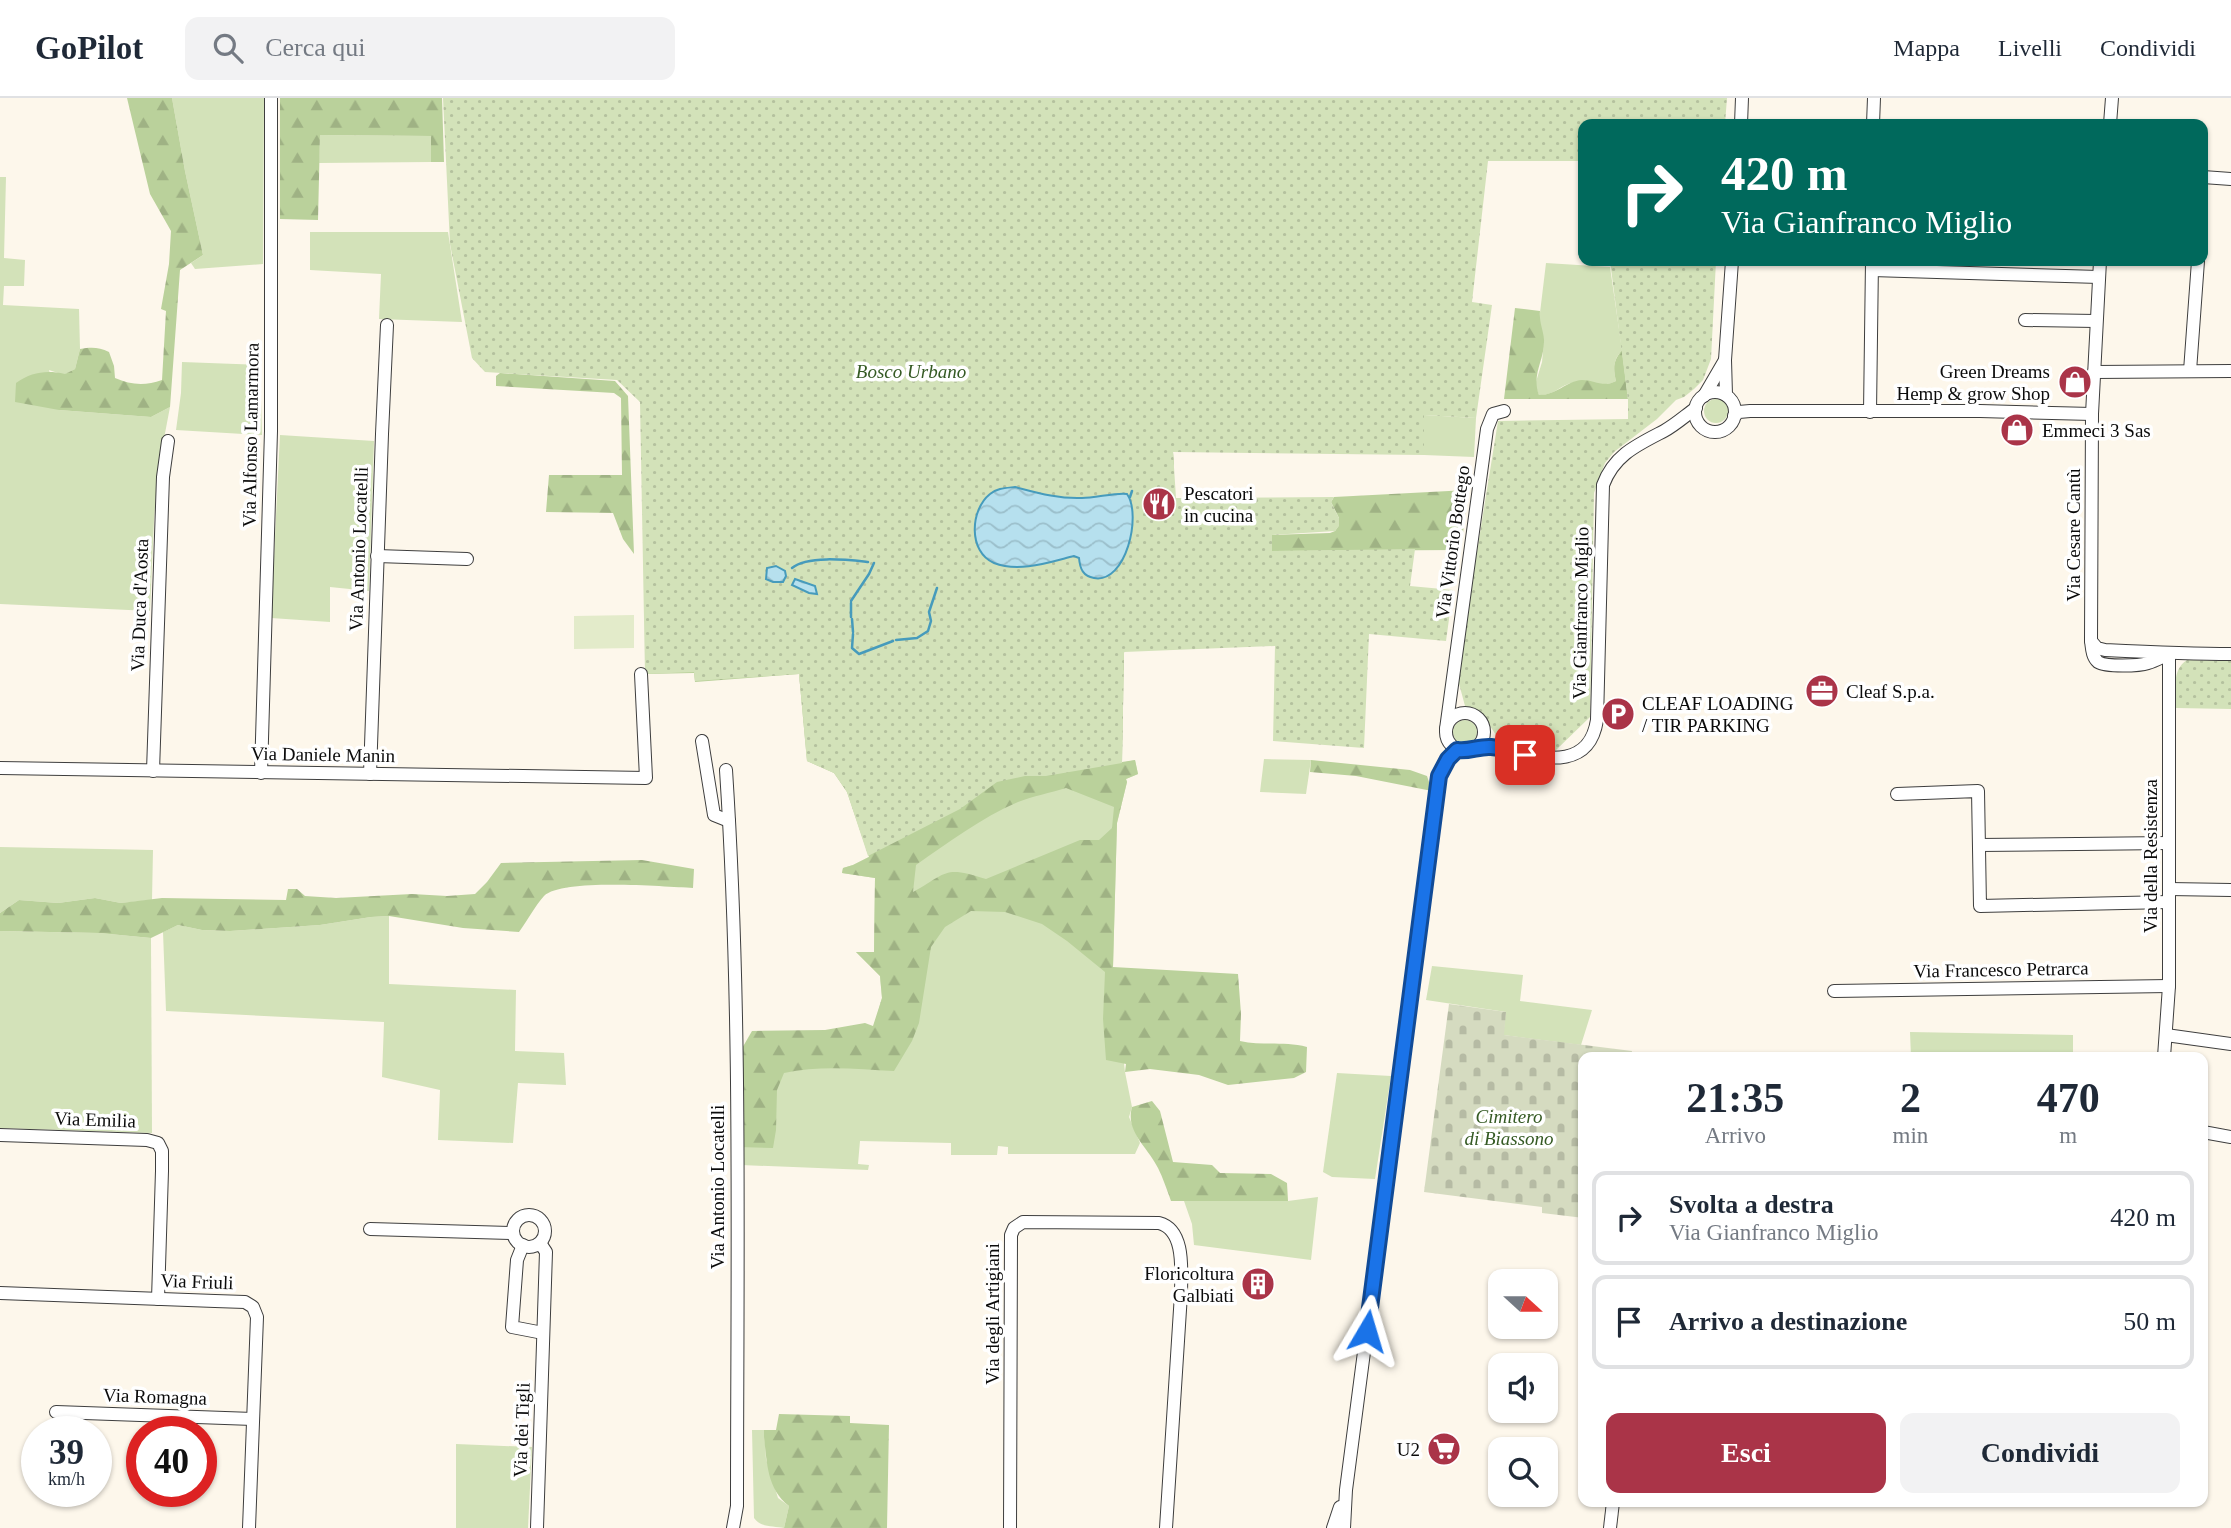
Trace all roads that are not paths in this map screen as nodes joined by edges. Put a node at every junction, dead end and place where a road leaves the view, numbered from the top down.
1 (271, 98) edge
2 (1742, 98) edge
3 (1874, 98) edge
4 (2112, 98) edge
5 (1741, 119) edge
6 (1873, 119) edge
7 (2110, 119) edge
8 (2208, 177) edge
9 (2231, 179) edge
10 (1732, 266) edge
11 (1872, 266) edge
12 (2100, 266) edge
13 (2198, 266) edge
14 (2099, 276) junction
15 (2025, 320) dead end
16 (2096, 321) junction
17 (387, 325) dead end
18 (1726, 360) junction
19 (2190, 371) junction
20 (2231, 371) edge
21 (2095, 372) junction
22 (1726, 395) junction
23 (1704, 396) junction
24 (1696, 408) junction
25 (1504, 411) dead end
26 (1870, 412) junction
27 (2092, 414) junction
28 (1734, 416) junction
29 (1699, 425) junction
30 (1667, 429) junction
31 (167, 441) dead end
32 (377, 556) junction
33 (467, 559) dead end
34 (2169, 654) junction
35 (2231, 654) edge
36 (641, 674) dead end
37 (1450, 687) junction
38 (1464, 713) junction
39 (1446, 733) junction
40 (1484, 733) junction
41 (702, 741) dead end
42 (1476, 747) junction
43 (1457, 750) junction
44 (1508, 751) junction
45 (0, 768) edge
46 (726, 770) dead end
47 (153, 771) junction
48 (1442, 771) junction
49 (261, 773) junction
50 (370, 774) junction
51 (1897, 794) dead end
52 (729, 821) junction
53 (2169, 843) junction
54 (1979, 845) junction
55 (2231, 890) edge
56 (2169, 895) junction
57 (2169, 986) junction
58 (1834, 991) dead end
59 (2166, 1035) junction
60 (2231, 1044) edge
61 (2164, 1052) edge
62 (2208, 1133) edge
63 (0, 1135) edge
64 (2231, 1137) edge
65 (370, 1229) dead end
66 (512, 1233) junction
67 (540, 1243) junction
68 (523, 1245) junction
69 (0, 1293) edge
70 (158, 1298) junction
71 (543, 1333) junction
72 (56, 1412) dead end
73 (253, 1419) junction
74 (1346, 1490) junction
75 (737, 1506) junction
76 (1612, 1507) edge
77 (249, 1528) edge
78 (537, 1528) edge
79 (733, 1528) edge
80 (743, 1528) edge
81 (1010, 1528) edge
82 (1166, 1528) edge
83 (1332, 1528) edge
84 (1344, 1528) edge
85 (1610, 1528) edge

1 - 49 street, Via Alfonso Lamarmora
2 - 5 street
3 - 6 street
4 - 7 street
8 - 9 street
10 - 18 street
11 - 14 street
11 - 26 street
12 - 14 street, Via Cesare Cantù
13 - 19 street
14 - 16 street, Via Cesare Cantù
15 - 16 street
16 - 21 street, Via Cesare Cantù
17 - 32 street, Via Antonio Locatelli
18 - 22 street
18 - 23 street
19 - 20 street
19 - 21 street
21 - 27 street, Via Cesare Cantù
22 - 23 street
22 - 28 street
23 - 24 street
24 - 29 street
24 - 30 street, Via Gianfranco Miglio
25 - 37 street, Via Vittorio Bottego
26 - 27 street
26 - 28 street
27 - 34 street, Via Cesare Cantù
28 - 29 street
29 - 30 street, Via Gianfranco Miglio
30 - 44 street, Via Gianfranco Miglio
31 - 47 street, Via Duca d'Aosta
32 - 33 street
32 - 50 street, Via Antonio Locatelli
34 - 35 street
34 - 53 street, Via della Resistenza
36 - 50 street, Via Daniele Manin
37 - 38 street
37 - 39 street, Via Vittorio Bottego
38 - 39 street
38 - 40 street
39 - 43 street
39 - 48 street, Via Vittorio Bottego
40 - 42 street
40 - 44 street, Via Gianfranco Miglio
41 - 52 street
42 - 43 street
42 - 44 street, Via Gianfranco Miglio
43 - 48 street
45 - 47 street, Via Daniele Manin
46 - 52 street, Via Antonio Locatelli
47 - 49 street, Via Daniele Manin
48 - 74 street, Via Vittorio Bottego
49 - 50 street, Via Daniele Manin
51 - 54 street
52 - 75 street, Via Antonio Locatelli
53 - 54 street
53 - 56 street, Via della Resistenza
54 - 56 street
55 - 56 street
56 - 57 street, Via della Resistenza
57 - 58 street, Via Francesco Petrarca
57 - 59 street, Via della Resistenza
59 - 60 street
59 - 61 street, Via della Resistenza
62 - 64 street
63 - 70 street, Via Emilia
65 - 66 street
66 - 67 street, Via dei Tigli
66 - 68 street
67 - 68 street
67 - 71 street, Via dei Tigli
68 - 71 street
69 - 70 street, Via Friuli
70 - 73 street, Via Friuli
71 - 78 street, Via dei Tigli
72 - 73 street, Via Romagna
73 - 77 street, Via Friuli
74 - 83 street
74 - 84 street
75 - 79 street, Via Antonio Locatelli
75 - 80 street, Via Antonio Locatelli
76 - 85 street
81 - 82 street, Via degli Artigiani

